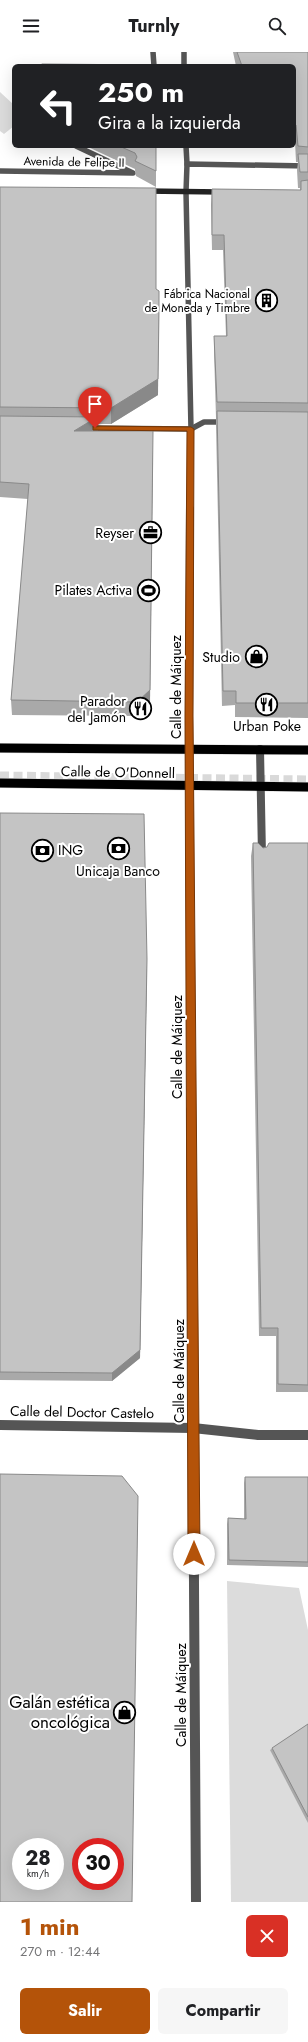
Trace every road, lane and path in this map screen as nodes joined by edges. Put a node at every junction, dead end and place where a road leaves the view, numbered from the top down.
1 (153, 52) edge
2 (184, 52) edge
3 (154, 64) edge
4 (184, 64) edge
5 (80, 148) edge
6 (186, 148) edge
7 (187, 164) junction
8 (308, 166) edge
9 (0, 171) edge
10 (137, 191) edge
11 (186, 192) junction
12 (224, 192) edge
13 (236, 422) edge
14 (80, 428) edge
15 (191, 429) junction
16 (0, 748) edge
17 (190, 748) junction
18 (260, 749) junction
19 (308, 750) edge
20 (0, 784) edge
21 (190, 787) junction
22 (260, 787) junction
23 (308, 787) edge
24 (262, 856) edge
25 (0, 1425) edge
26 (193, 1428) junction
27 (308, 1435) edge
28 (196, 1902) edge

1 - 3 street
2 - 4 street
5 - 9 street, Avenida de Felipe II
6 - 7 street, Calle de Máiquez
7 - 8 street
7 - 11 street, Calle de Máiquez
10 - 11 street
11 - 12 street
11 - 15 street, Calle de Máiquez
13 - 15 street
14 - 15 street
15 - 17 street, Calle de Máiquez
16 - 17 main road, Calle de O'Donnell
17 - 18 main road, Calle de O'Donnell
17 - 21 street, Calle de Máiquez
18 - 19 main road, Calle de O'Donnell
18 - 22 street
20 - 21 main road, Calle de O'Donnell
21 - 22 main road, Calle de O'Donnell
21 - 26 street, Calle de Máiquez
22 - 23 main road, Calle de O'Donnell
22 - 24 street
25 - 26 street, Calle del Doctor Castelo
26 - 27 street, Calle del Doctor Castelo
26 - 28 street, Calle de Máiquez

